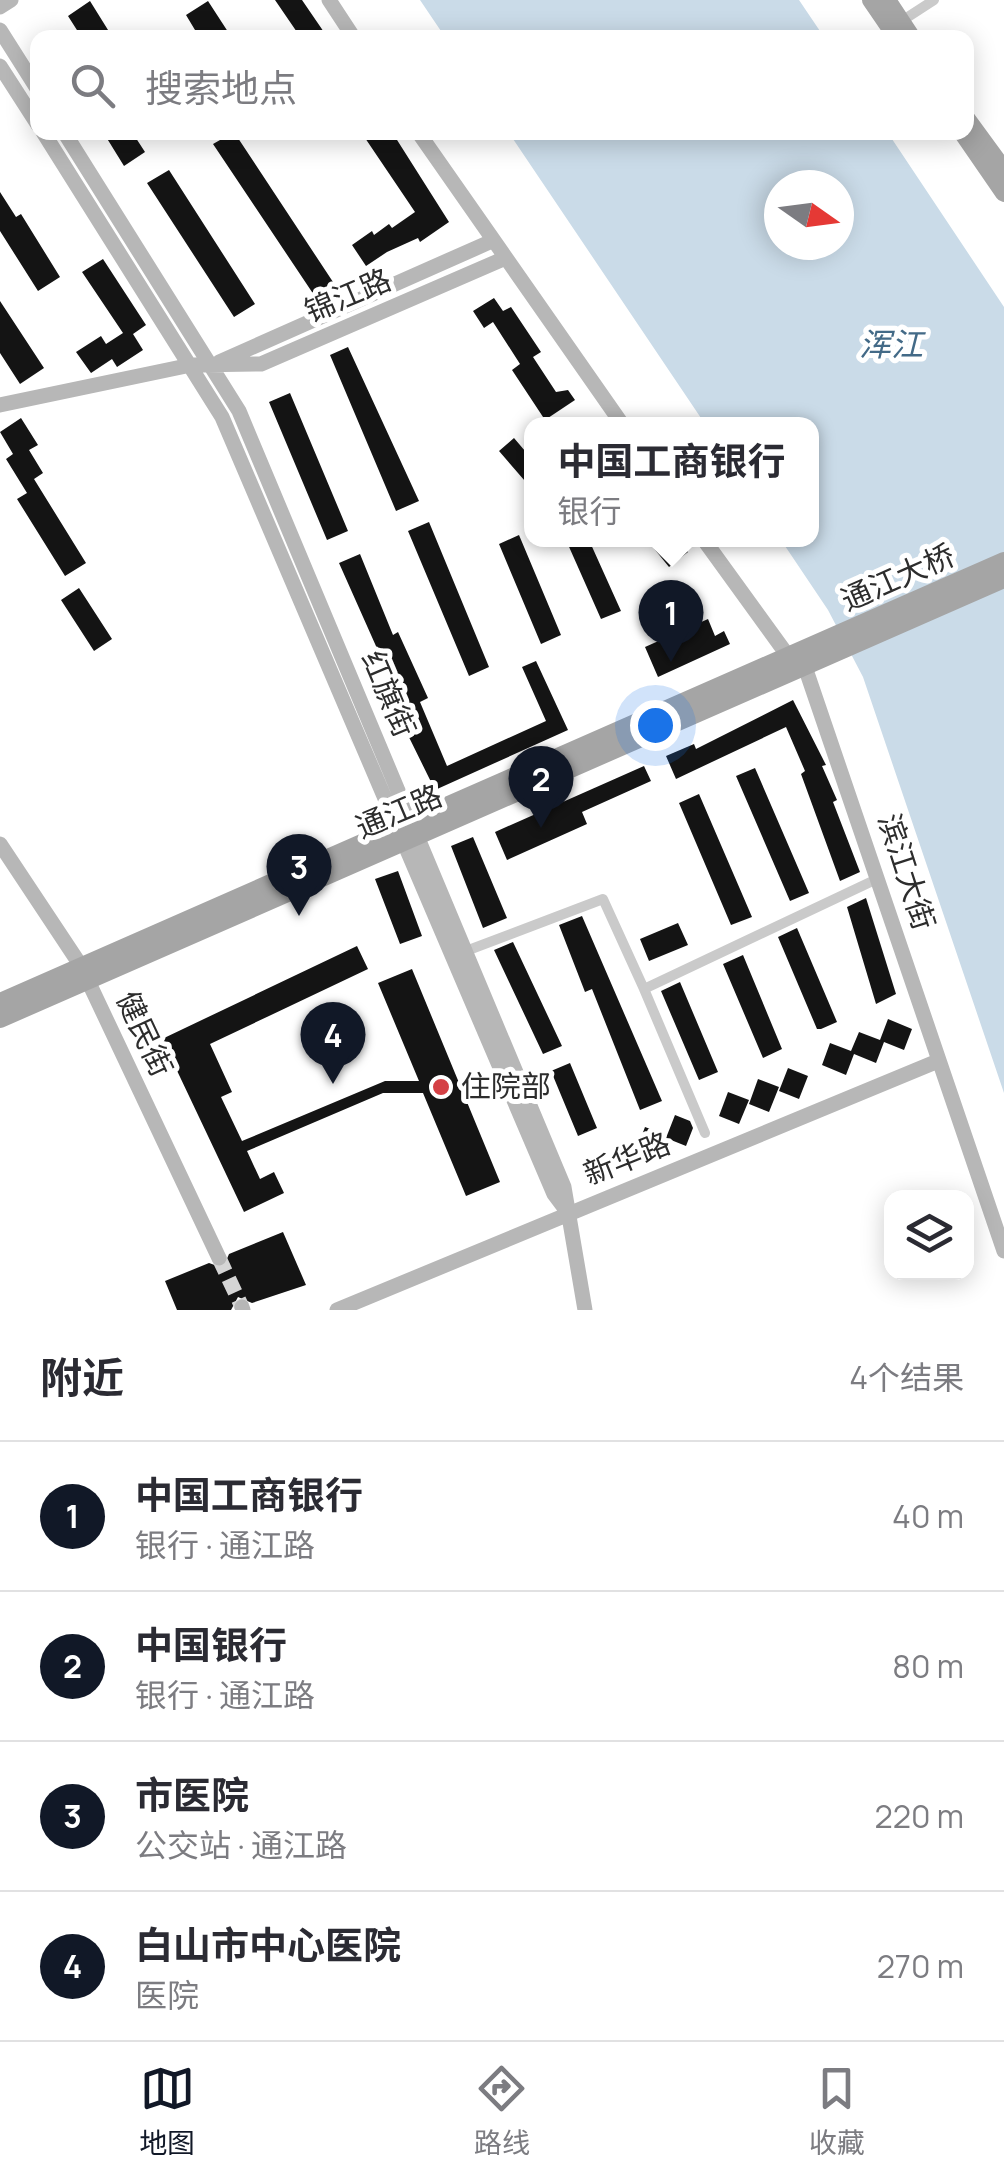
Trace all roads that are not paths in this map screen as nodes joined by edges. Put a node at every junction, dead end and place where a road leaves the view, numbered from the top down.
1 (11, 0) edge
2 (329, 0) edge
3 (871, 0) edge
4 (887, 0) edge
5 (934, 0) edge
6 (0, 7) edge
7 (0, 30) edge
8 (349, 30) edge
9 (899, 30) edge
10 (900, 30) edge
11 (901, 30) edge
12 (0, 66) edge
13 (30, 77) edge
14 (30, 112) edge
15 (974, 129) edge
16 (47, 140) edge
17 (69, 140) edge
18 (423, 140) edge
19 (968, 140) edge
20 (1004, 170) edge
21 (1004, 192) edge
22 (492, 241) junction
23 (503, 258) junction
24 (191, 365) junction
25 (211, 366) junction
26 (0, 404) edge
27 (617, 417) edge
28 (709, 547) edge
29 (1004, 561) edge
30 (1004, 579) edge
31 (788, 656) junction
32 (814, 658) junction
33 (407, 830) junction
34 (0, 844) edge
35 (880, 878) junction
36 (466, 950) junction
37 (84, 973) junction
38 (644, 989) junction
39 (0, 1002) edge
40 (0, 1019) edge
41 (938, 1061) junction
42 (705, 1133) dead end
43 (568, 1213) junction
44 (1004, 1252) edge
45 (219, 1258) tunnel mouth
46 (362, 1305) edge
47 (338, 1310) edge
48 (585, 1310) edge

1 - 6 main road
2 - 8 main road
3 - 9 main road
4 - 10 main road
5 - 11 street
7 - 13 main road
12 - 14 main road
15 - 20 main road
16 - 24 main road
17 - 25 main road, 红旗街
18 - 22 main road
19 - 21 main road
22 - 23 main road
22 - 25 main road, 锦江路
23 - 25 main road, 锦江路
23 - 27 main road
24 - 25 main road, 锦江路
24 - 26 main road, 锦江路
24 - 33 main road
25 - 33 main road, 红旗街
28 - 31 main road
29 - 32 main road, 通江大桥
30 - 32 main road, 通江大桥
31 - 32 main road, 通江路
31 - 33 main road, 通江路
32 - 33 main road, 通江路
32 - 35 main road, 滨江大街
33 - 36 main road, 红旗街
33 - 37 main road, 通江路
33 - 43 main road
34 - 37 main road, 健民街
35 - 38 street
35 - 41 main road, 滨江大街
36 - 38 street
36 - 43 main road, 红旗街
37 - 39 main road, 通江路
37 - 40 main road, 通江路
37 - 45 main road, 健民街
38 - 42 street
41 - 43 main road, 新华路
41 - 44 main road, 滨江大街
43 - 46 main road, 新华路
43 - 48 main road, 红旗街
46 - 47 main road, 新华路

